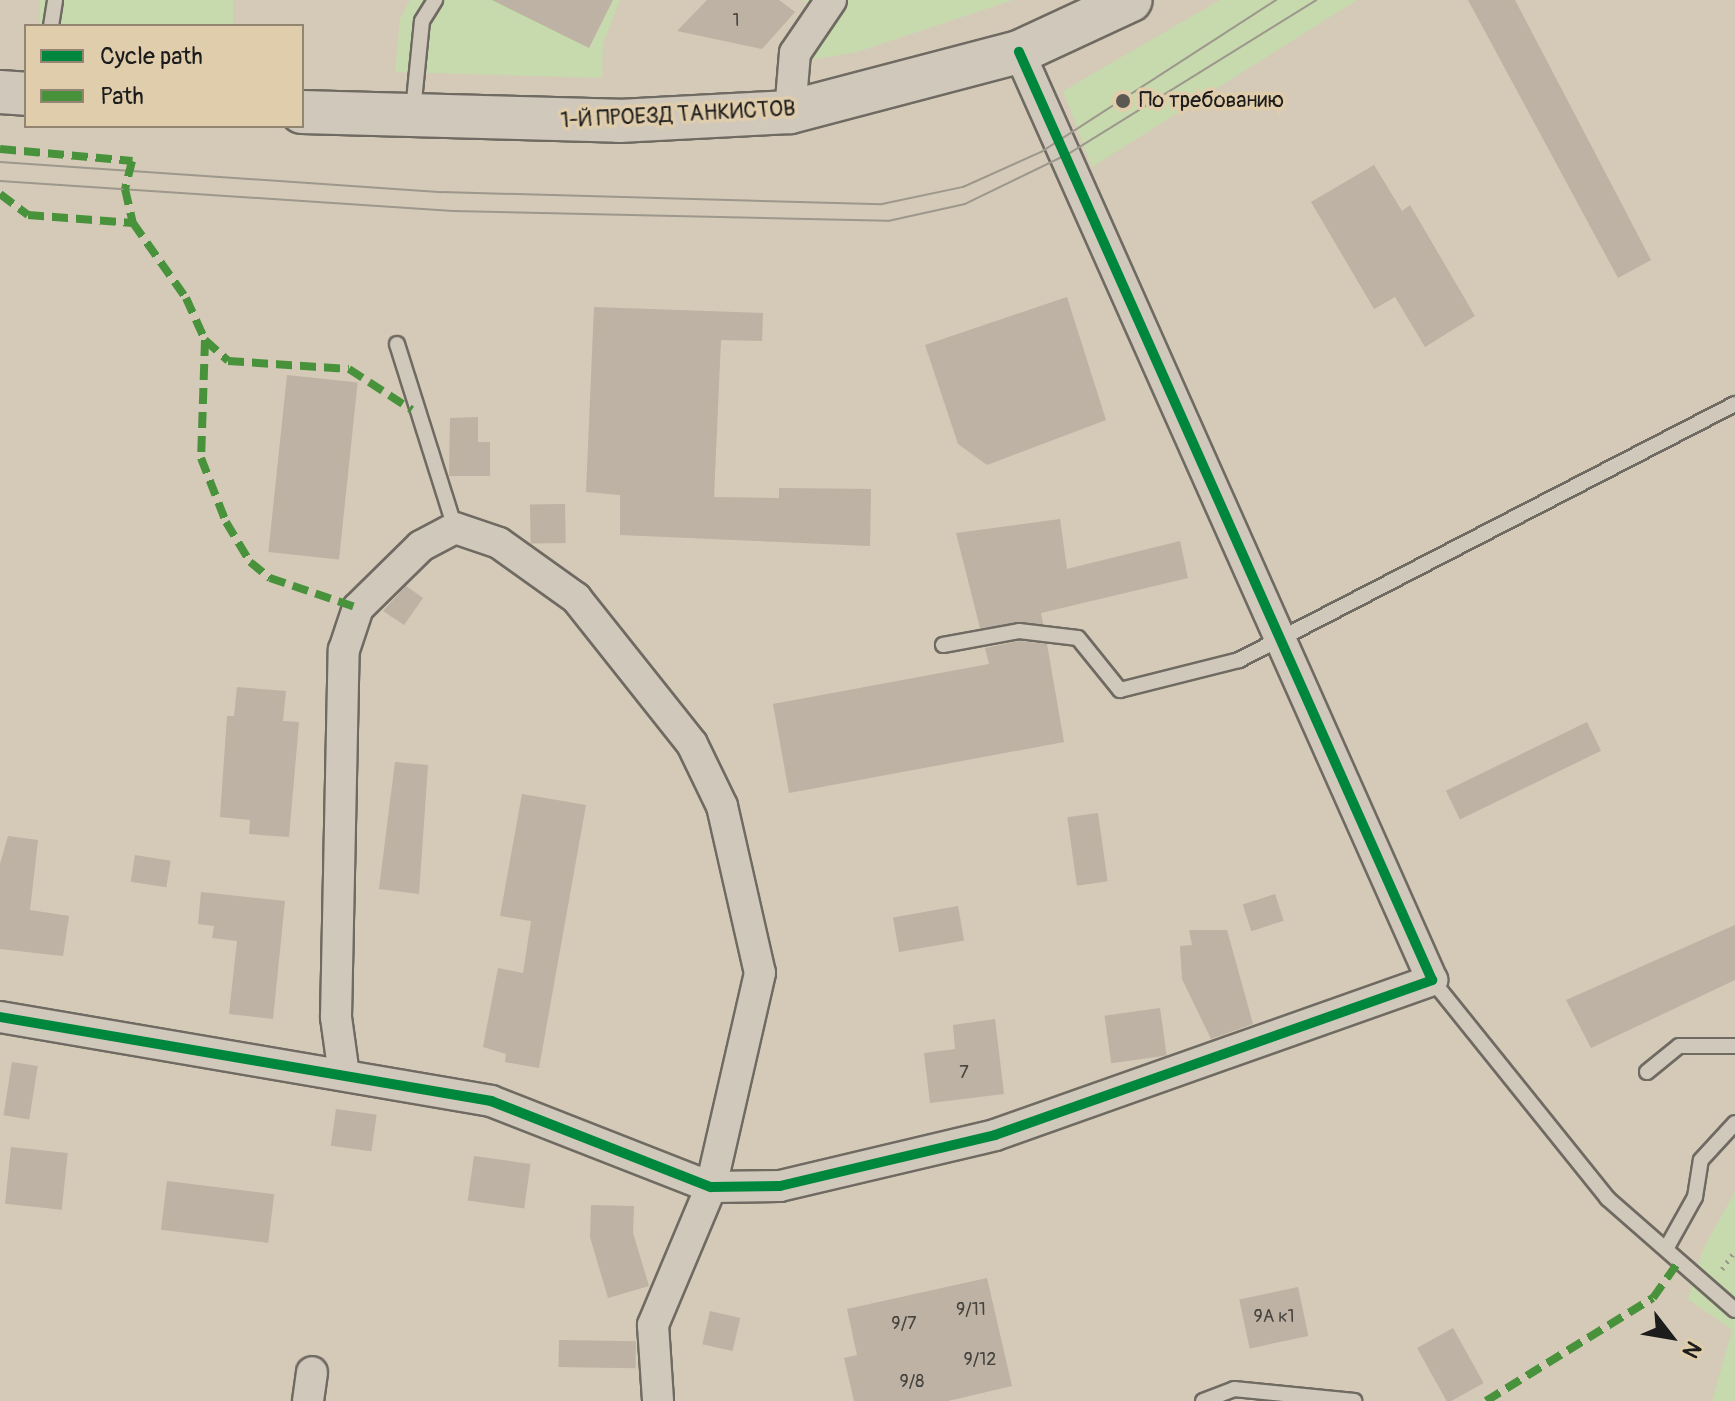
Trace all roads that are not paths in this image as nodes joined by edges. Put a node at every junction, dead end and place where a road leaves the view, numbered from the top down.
1 (55, 0) edge
2 (435, 0) edge
3 (831, 0) edge
4 (1131, 0) edge
5 (51, 24) edge
6 (1019, 52) junction
7 (0, 92) edge
8 (24, 94) edge
9 (304, 112) edge
10 (790, 112) junction
11 (412, 119) junction
12 (397, 344) dead end
13 (1735, 404) edge
14 (455, 528) junction
15 (1277, 640) junction
16 (943, 645) dead end
17 (1432, 980) junction
18 (0, 1017) edge
19 (1735, 1046) edge
20 (1647, 1072) dead end
21 (344, 1075) junction
22 (1735, 1123) edge
23 (711, 1187) junction
24 (1666, 1249) junction
25 (1735, 1310) edge
26 (658, 1401) edge
27 (1203, 1401) edge
28 (1354, 1401) edge

1 - 5 lane
2 - 11 lane
3 - 10 street
4 - 6 main road, 1-Й ПРОЕЗД ТАНКИСТОВ
6 - 10 main road, 1-Й ПРОЕЗД ТАНКИСТОВ
6 - 15 street
7 - 8 main road
9 - 11 main road, 1-Й ПРОЕЗД ТАНКИСТОВ
10 - 11 main road, 1-Й ПРОЕЗД ТАНКИСТОВ
12 - 14 lane
13 - 15 lane
14 - 21 street
14 - 23 street
15 - 16 lane
15 - 17 street
17 - 23 street
17 - 24 lane
18 - 21 street
19 - 20 lane
21 - 23 street
22 - 24 lane
23 - 26 street
24 - 25 lane
27 - 28 lane

